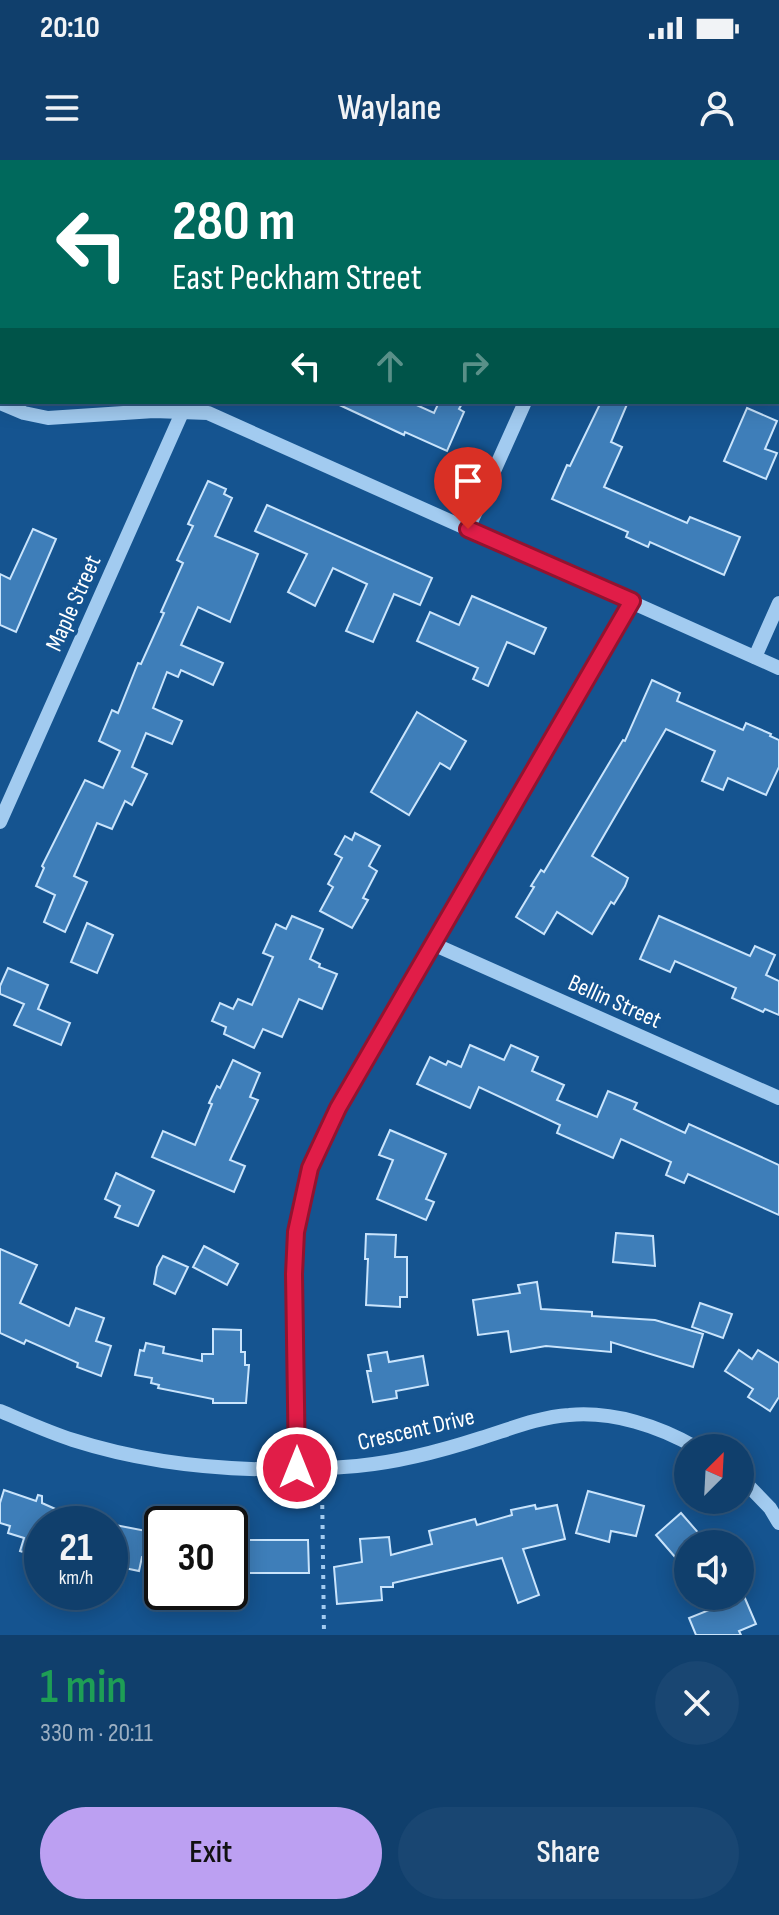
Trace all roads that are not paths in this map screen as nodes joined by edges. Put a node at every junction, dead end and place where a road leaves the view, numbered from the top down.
1 (2, 404) edge
2 (524, 404) edge
3 (185, 406) edge
4 (468, 529) junction
5 (632, 601) junction
6 (779, 603) edge
7 (755, 657) junction
8 (779, 668) edge
9 (0, 822) edge
10 (433, 944) junction
11 (779, 1098) edge
12 (0, 1411) edge
13 (674, 1436) edge
14 (297, 1468) junction
15 (754, 1491) edge
16 (779, 1523) edge

1 - 3 street
2 - 4 street
3 - 4 street
3 - 9 street, Maple Street
4 - 5 street
5 - 7 street
5 - 10 street
6 - 7 street
7 - 8 street
10 - 11 street, Bellin Street
10 - 14 street
12 - 14 street, Crescent Drive
13 - 14 street, Crescent Drive
15 - 16 street

